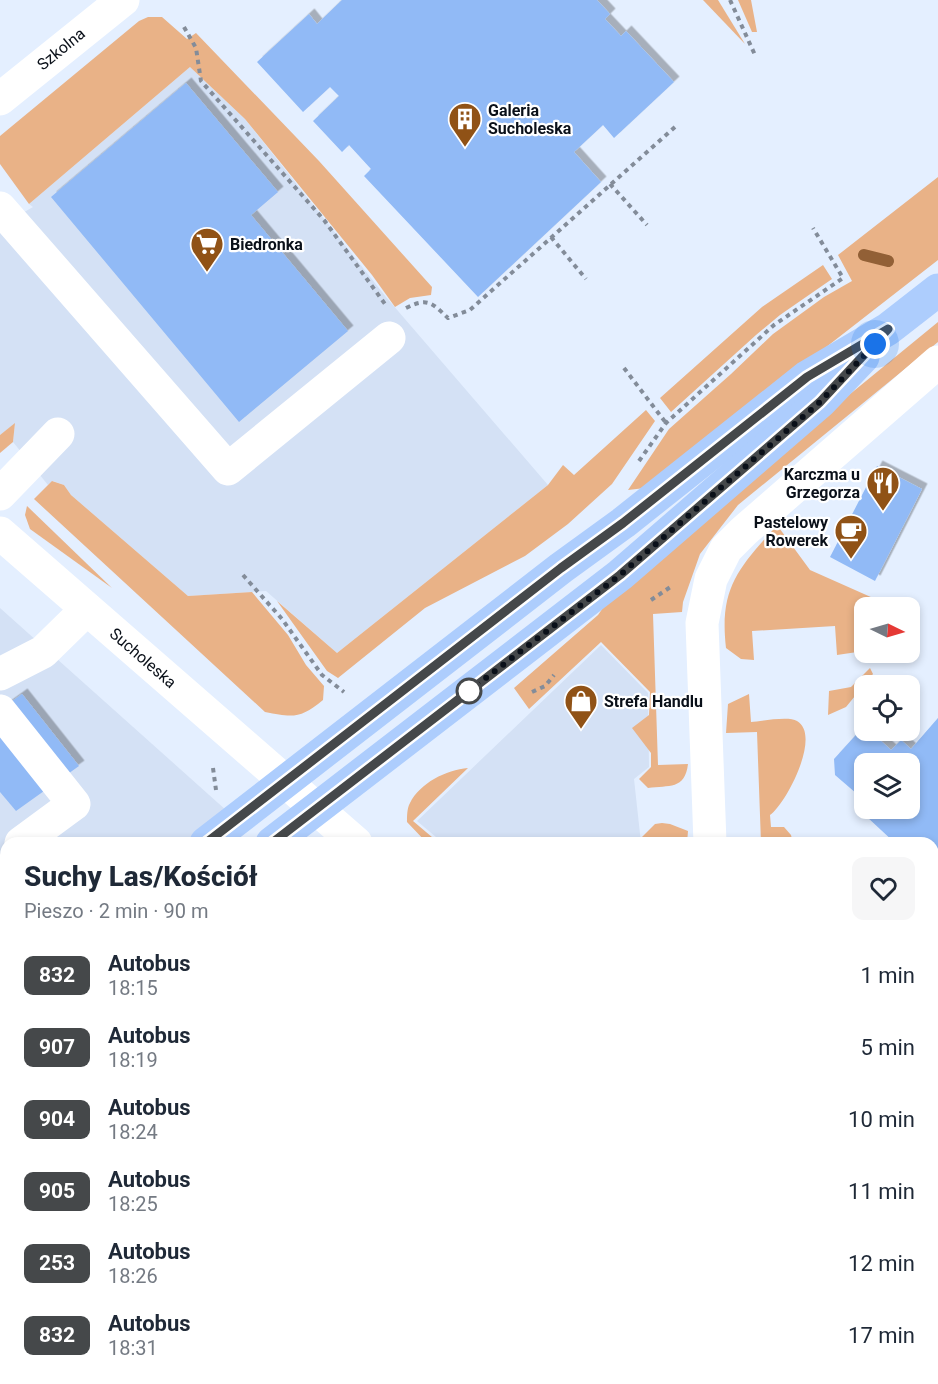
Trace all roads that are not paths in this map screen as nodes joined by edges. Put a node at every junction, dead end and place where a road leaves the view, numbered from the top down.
1 (123, 0) edge
2 (0, 99) edge
3 (0, 208) edge
4 (938, 290) edge
5 (393, 320) road end
6 (888, 329) junction
7 (938, 362) edge
8 (58, 434) dead end
9 (0, 494) edge
10 (0, 533) edge
11 (87, 609) junction
12 (0, 674) edge
13 (0, 711) edge
14 (286, 781) junction
15 (318, 809) junction
16 (29, 837) edge
17 (214, 837) edge
18 (280, 837) edge
19 (349, 837) edge
20 (710, 837) edge

1 - 2 street, Szkolna
3 - 5 street
4 - 6 main road
6 - 14 main road
6 - 15 main road
7 - 20 street
8 - 9 street
10 - 11 street, Sucholeska
11 - 12 street
11 - 14 street, Sucholeska
13 - 16 street
14 - 15 street, Sucholeska
14 - 17 main road
15 - 18 main road
15 - 19 street, Sucholeska

